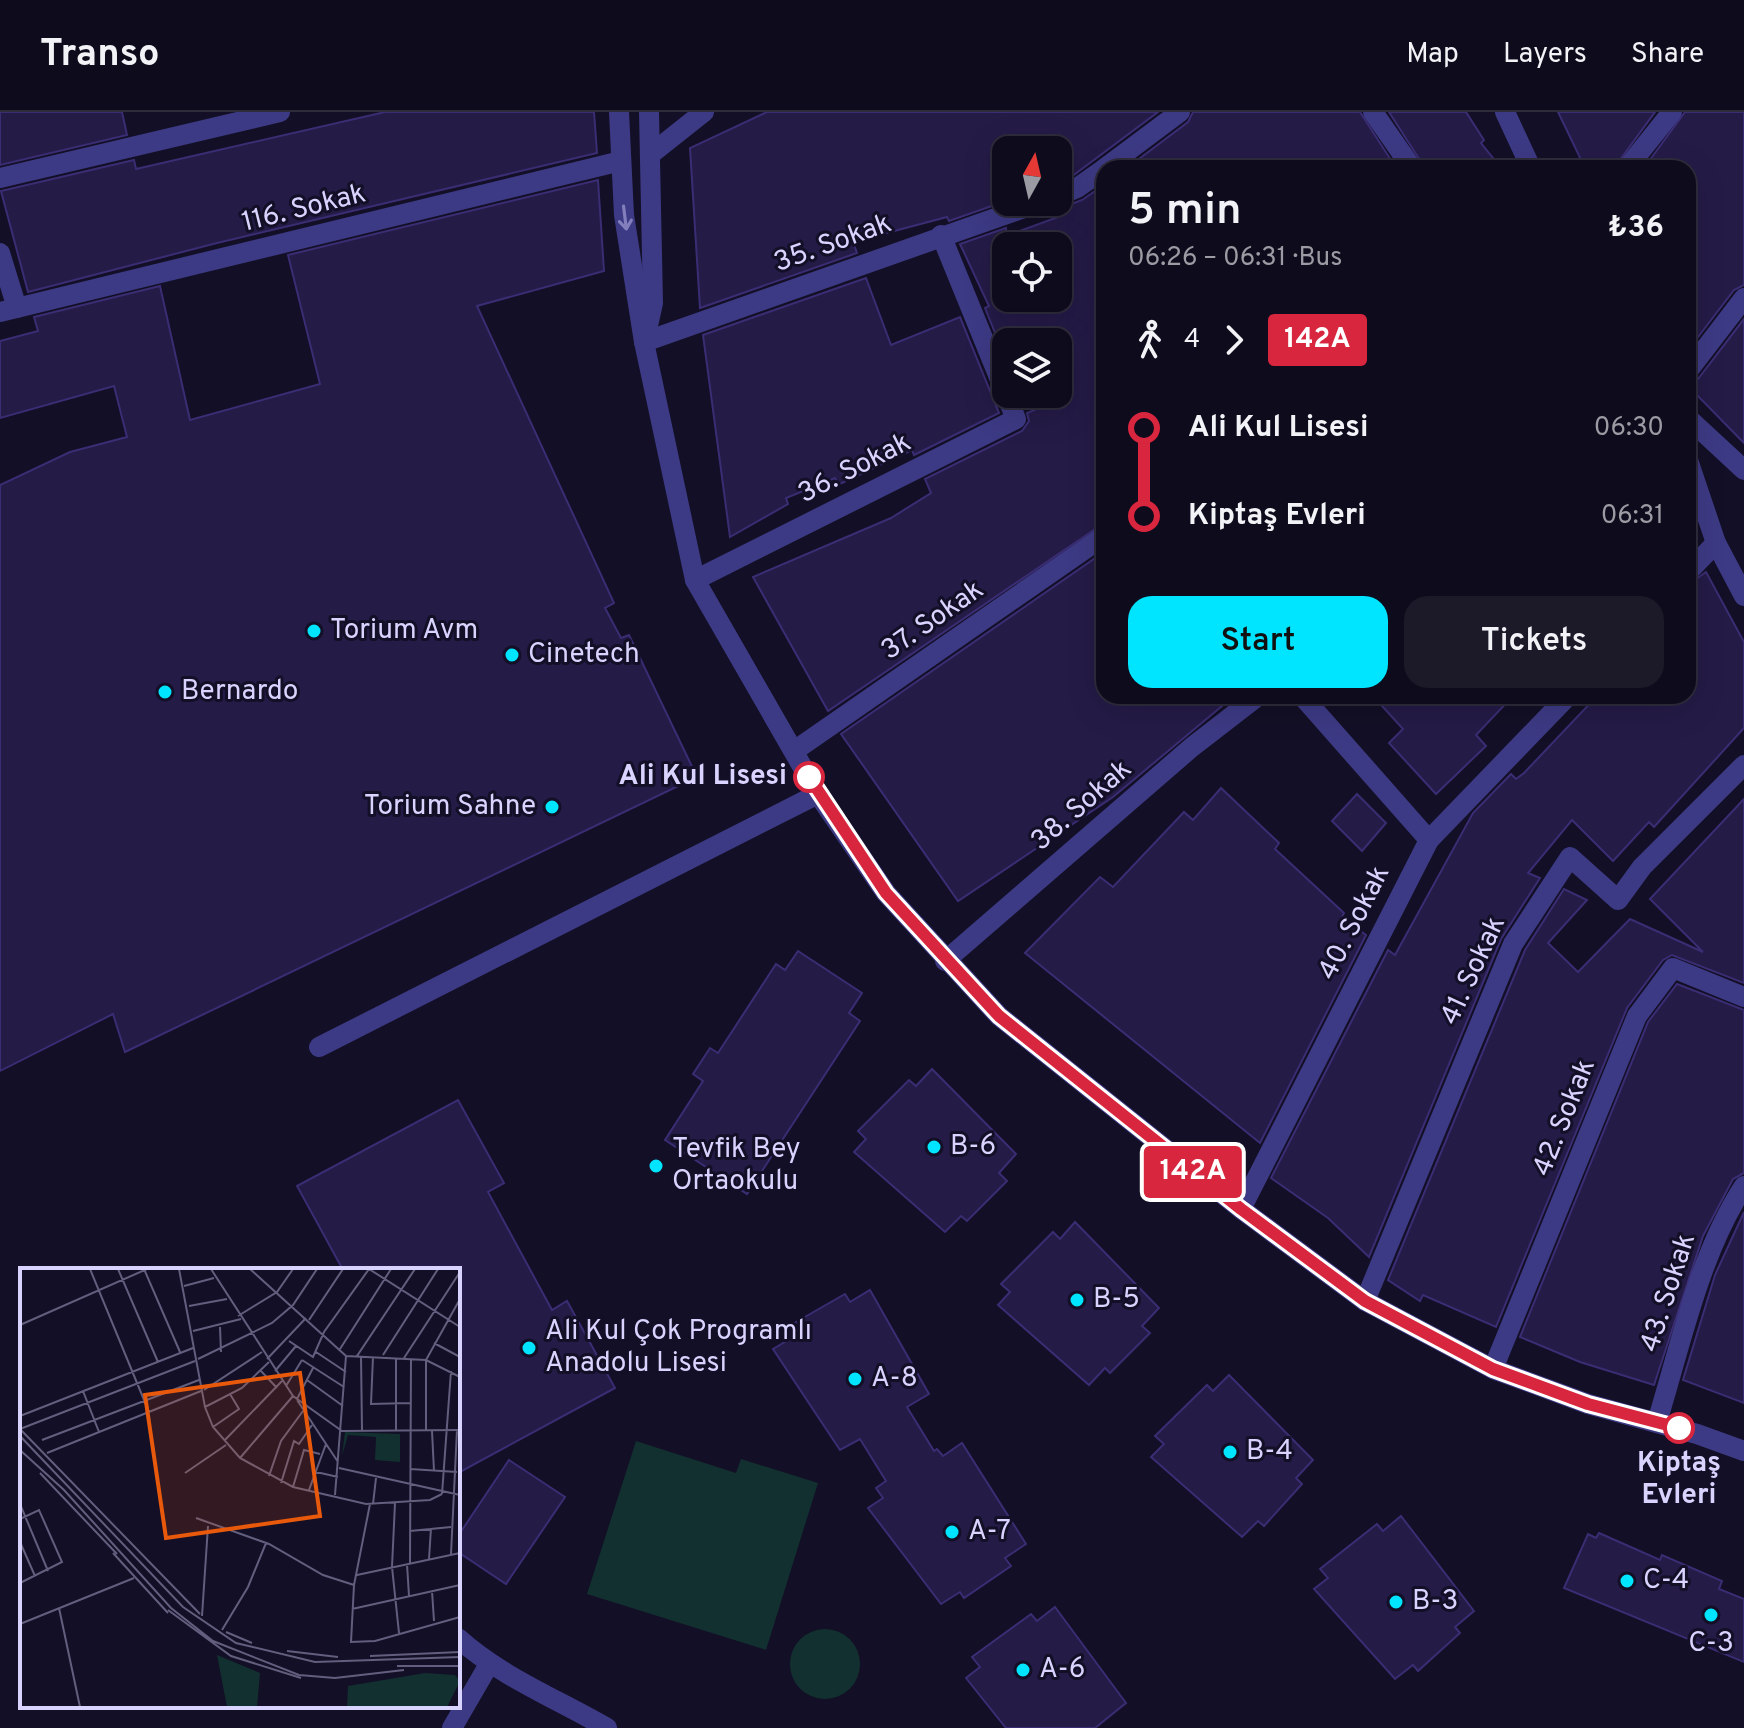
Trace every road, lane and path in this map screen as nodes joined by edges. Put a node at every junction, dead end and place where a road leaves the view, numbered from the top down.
1 (280, 112) edge
2 (619, 112) edge
3 (649, 112) edge
4 (704, 112) edge
5 (1180, 112) edge
6 (1373, 112) edge
7 (1505, 112) edge
8 (1672, 112) edge
9 (651, 154) junction
10 (1115, 160) edge
11 (1406, 160) edge
12 (1527, 160) edge
13 (1633, 160) edge
14 (621, 161) junction
15 (1096, 174) edge
16 (0, 178) edge
17 (1072, 190) edge
18 (999, 216) edge
19 (941, 235) junction
20 (0, 253) edge
21 (1744, 298) edge
22 (8, 310) edge
23 (644, 342) junction
24 (1696, 361) edge
25 (1696, 425) edge
26 (1744, 470) edge
27 (1696, 484) edge
28 (1096, 542) edge
29 (1716, 543) junction
30 (1696, 564) edge
31 (695, 580) junction
32 (1744, 596) edge
33 (1248, 704) edge
34 (1309, 704) edge
35 (1560, 704) edge
36 (794, 751) junction
37 (1744, 765) edge
38 (818, 794) junction
39 (1429, 840) junction
40 (945, 961) junction
41 (1744, 997) edge
42 (319, 1047) dead end
43 (1744, 1186) edge
44 (1241, 1209) junction
45 (1735, 1217) edge
46 (1365, 1301) junction
47 (1493, 1369) junction
48 (1657, 1422) junction
49 (1744, 1451) edge
50 (460, 1640) edge
51 (488, 1666) junction
52 (452, 1728) edge
53 (607, 1728) edge

1 - 16 street
2 - 14 street
3 - 9 street
4 - 9 street
5 - 10 street
6 - 11 street
7 - 12 street
8 - 13 street
9 - 23 street
14 - 22 street, 116. Sokak
14 -> 23 street
15 - 17 street
18 - 19 street, 35. Sokak
19 - 23 street, 35. Sokak
19 - 31 street, 36. Sokak
20 - 22 street
21 - 24 street
23 - 31 street
25 - 26 street
27 - 29 street
28 - 36 street, 37. Sokak
29 - 30 street
29 - 32 street
31 - 36 street
33 - 40 street, 38. Sokak
34 - 39 street
35 - 39 street, 40. Sokak
36 - 38 street
37 - 46 street, 41. Sokak
38 - 40 street
38 - 42 street
39 - 44 street, 40. Sokak
40 - 44 street
41 - 47 street, 42. Sokak
43 - 45 street, 43. Sokak
44 - 46 street
45 - 48 street, 43. Sokak
46 - 47 street
47 - 48 street
48 - 49 street
50 - 51 street
51 - 52 street
51 - 53 street

